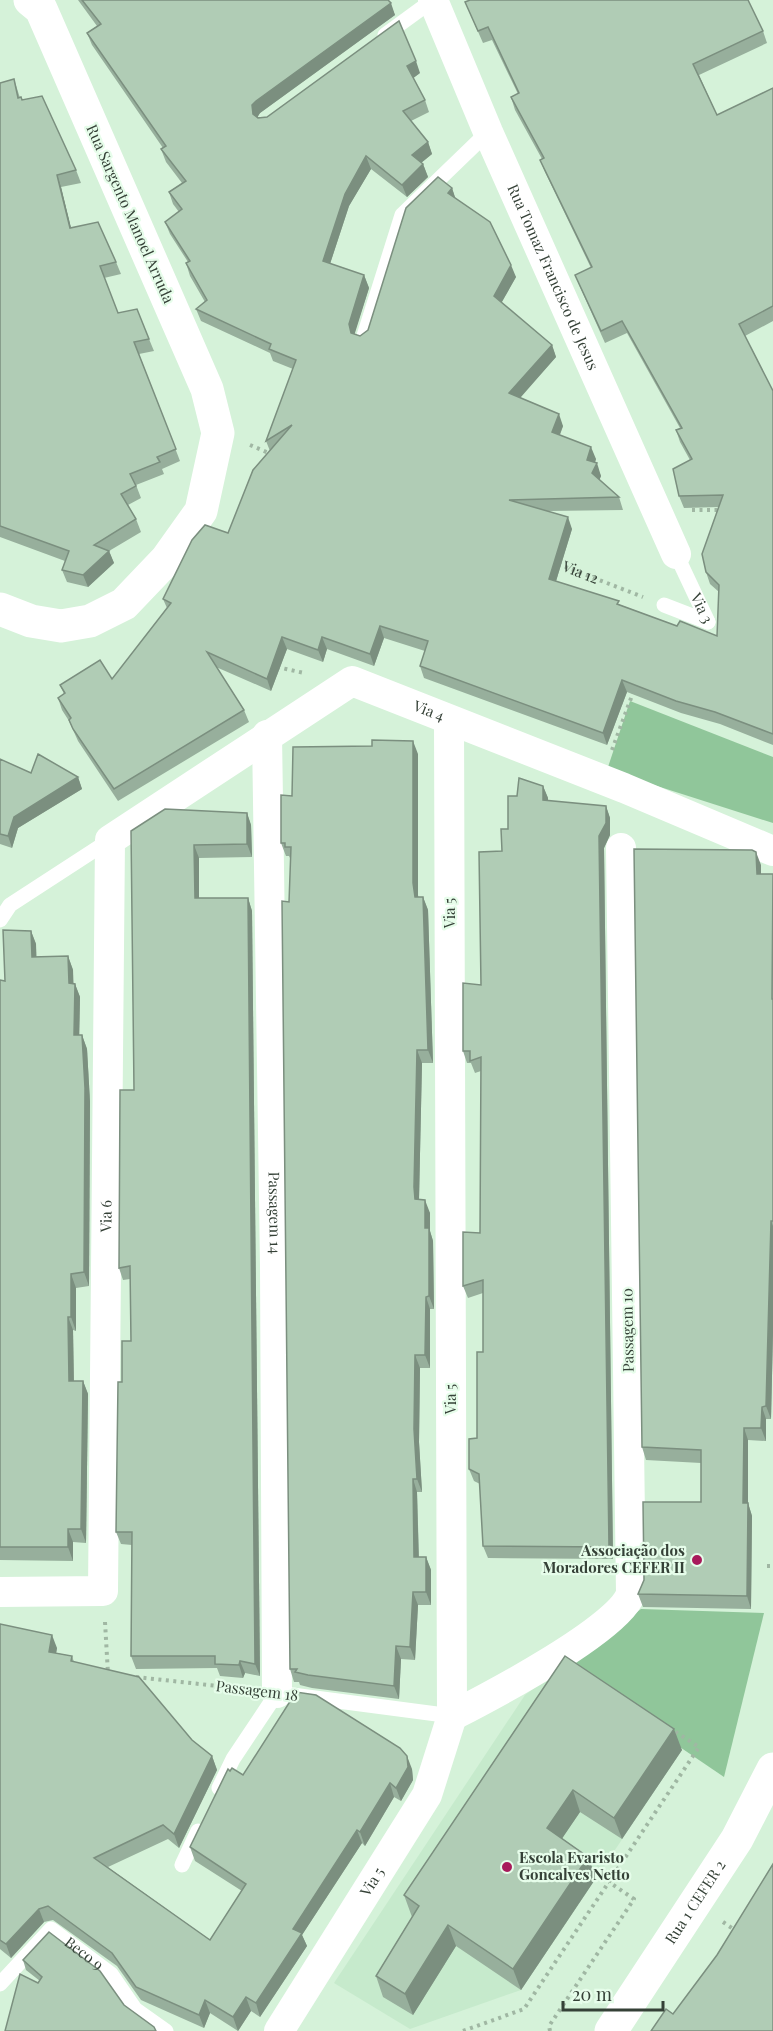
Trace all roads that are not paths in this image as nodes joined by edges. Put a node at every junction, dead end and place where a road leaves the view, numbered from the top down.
1 (433, 0) edge
2 (39, 3) edge
3 (368, 47) edge
4 (488, 132) junction
5 (363, 339) edge
6 (676, 554) joint
7 (664, 605) road end
8 (0, 609) edge
9 (449, 720) junction
10 (267, 735) junction
11 (110, 840) junction
12 (621, 848) dead end
13 (773, 851) edge
14 (0, 920) edge
15 (0, 1592) edge
16 (278, 1693) junction
17 (452, 1716) junction
18 (773, 1769) edge
19 (182, 1865) dead end
20 (0, 1984) edge
21 (166, 2031) edge
22 (279, 2031) edge
23 (611, 2031) edge

1 - 3 lane
1 - 4 street, Rua Tomaz Francisco de Jesus
2 - 8 street, Rua Sargento Manoel Arruda
4 - 5 lane
4 - 6 street, Rua Tomaz Francisco de Jesus
6 - 7 lane, Via 3
9 - 10 street, Via 4
9 - 13 street, Via 4
9 - 17 street, Via 5
10 - 11 street
10 - 16 street, Passagem 14
11 - 14 lane
11 - 15 street, Via 6
12 - 17 street, Passagem 10
16 - 17 lane, Passagem 18
16 - 19 lane
17 - 22 street, Via 5
18 - 23 street, Rua 1 CEFER 2
20 - 21 lane, Beco 9

